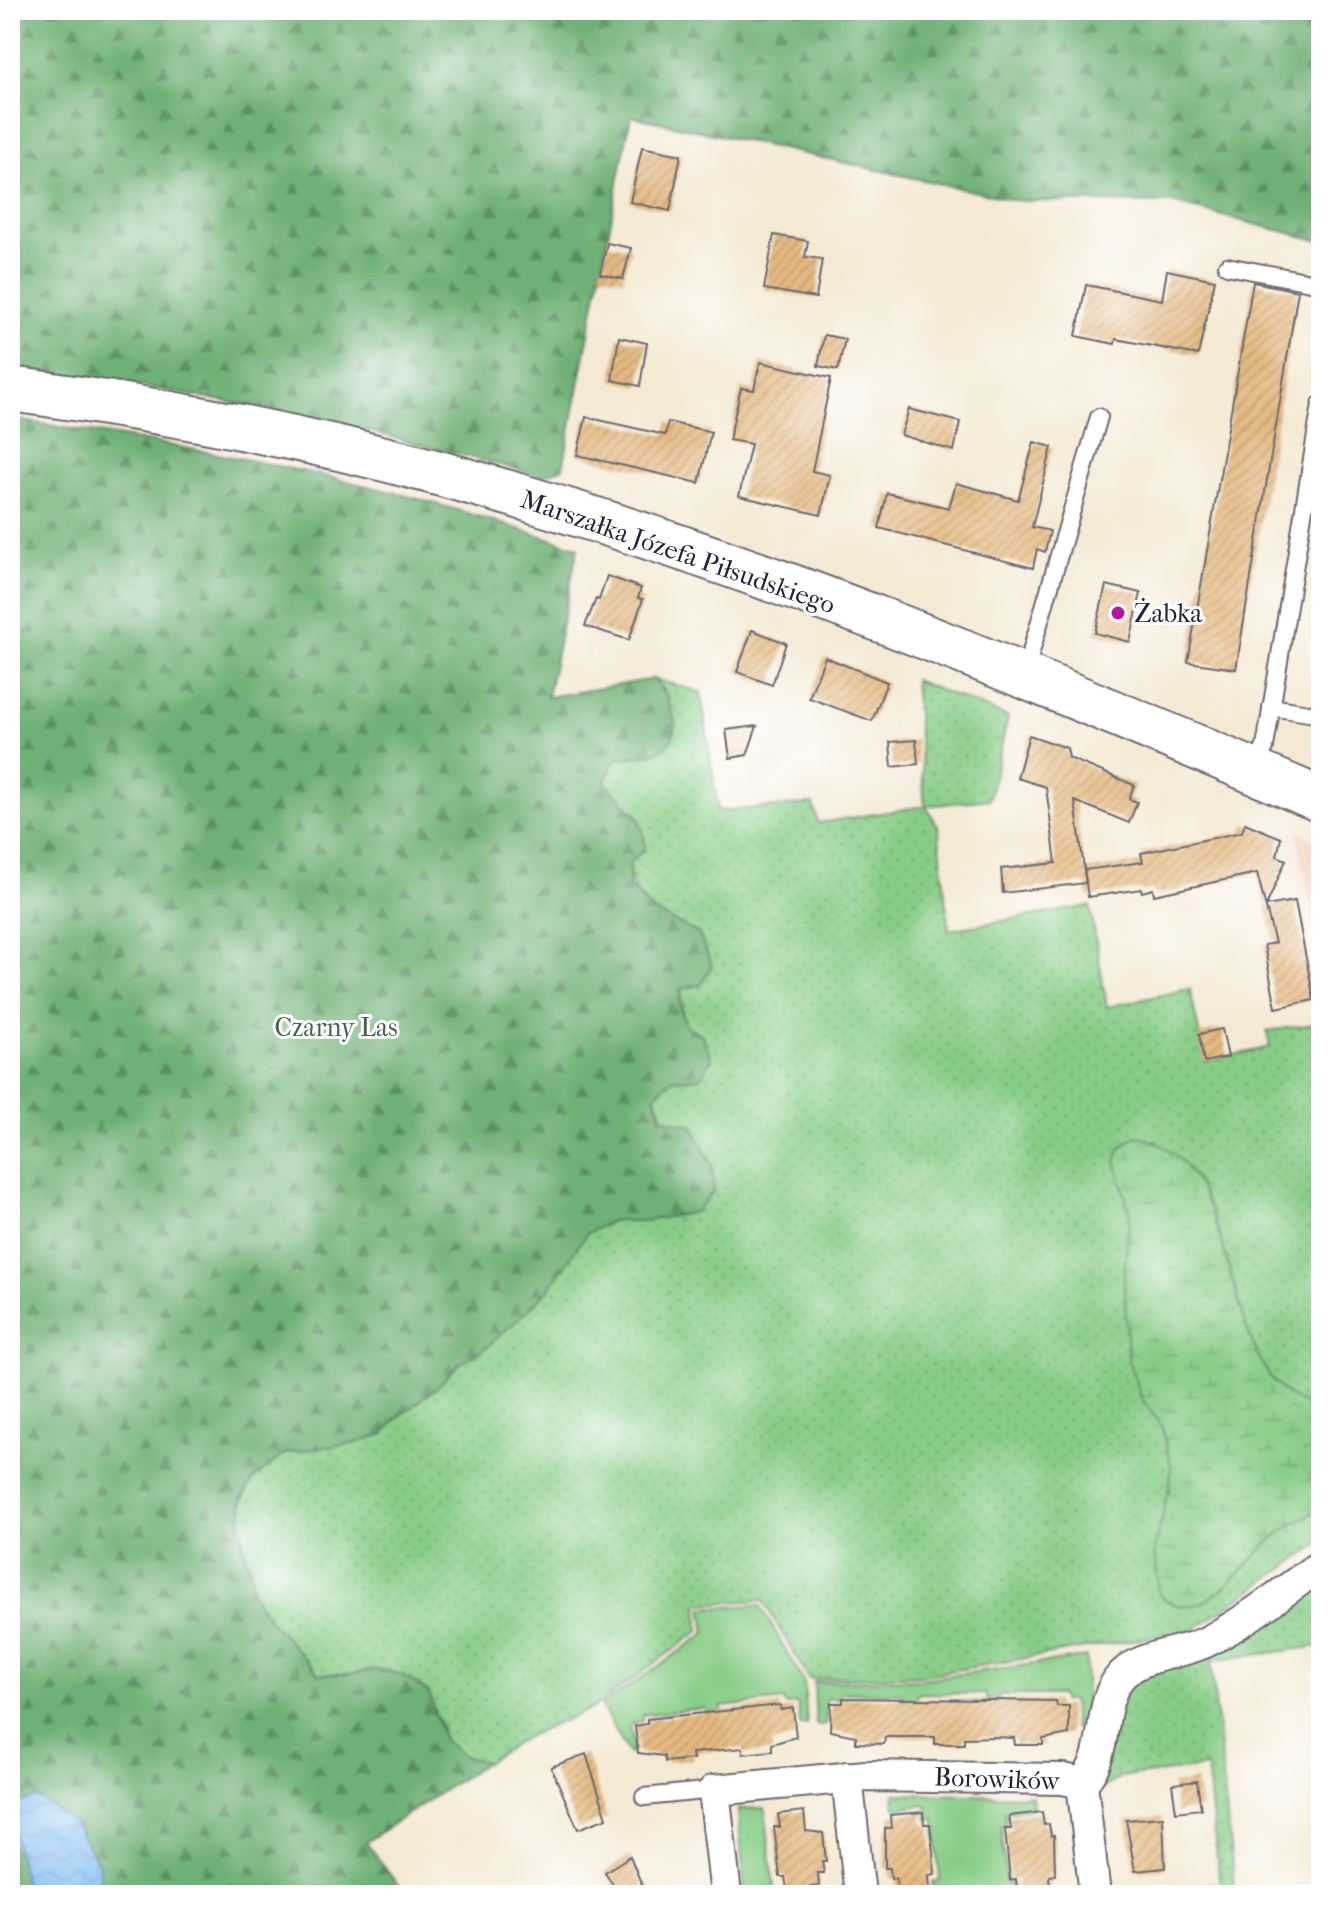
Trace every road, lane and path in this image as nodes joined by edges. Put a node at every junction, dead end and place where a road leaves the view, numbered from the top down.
1 (1227, 266) dead end
2 (1321, 284) edge
3 (10, 389) edge
4 (1321, 404) edge
5 (1099, 417) dead end
6 (1314, 492) edge
7 (1023, 677) junction
8 (1271, 707) junction
9 (1321, 715) edge
10 (1255, 772) junction
11 (1321, 800) edge
12 (1321, 1565) edge
13 (847, 1777) junction
14 (1082, 1783) junction
15 (714, 1790) junction
16 (644, 1797) dead end
17 (726, 1895) edge
18 (860, 1895) edge
19 (1095, 1895) edge

1 - 2 lane
3 - 7 street, Marszałka Józefa Piłsudskiego
4 - 6 lane
5 - 7 lane
6 - 8 lane
7 - 10 street, Marszałka Józefa Piłsudskiego
8 - 9 lane
8 - 10 lane
10 - 11 street, Marszałka Józefa Piłsudskiego
12 - 14 street, Borowików
13 - 14 street, Borowików
13 - 15 street, Borowików
13 - 18 street
14 - 19 street
15 - 16 lane, Borowików
15 - 17 street

